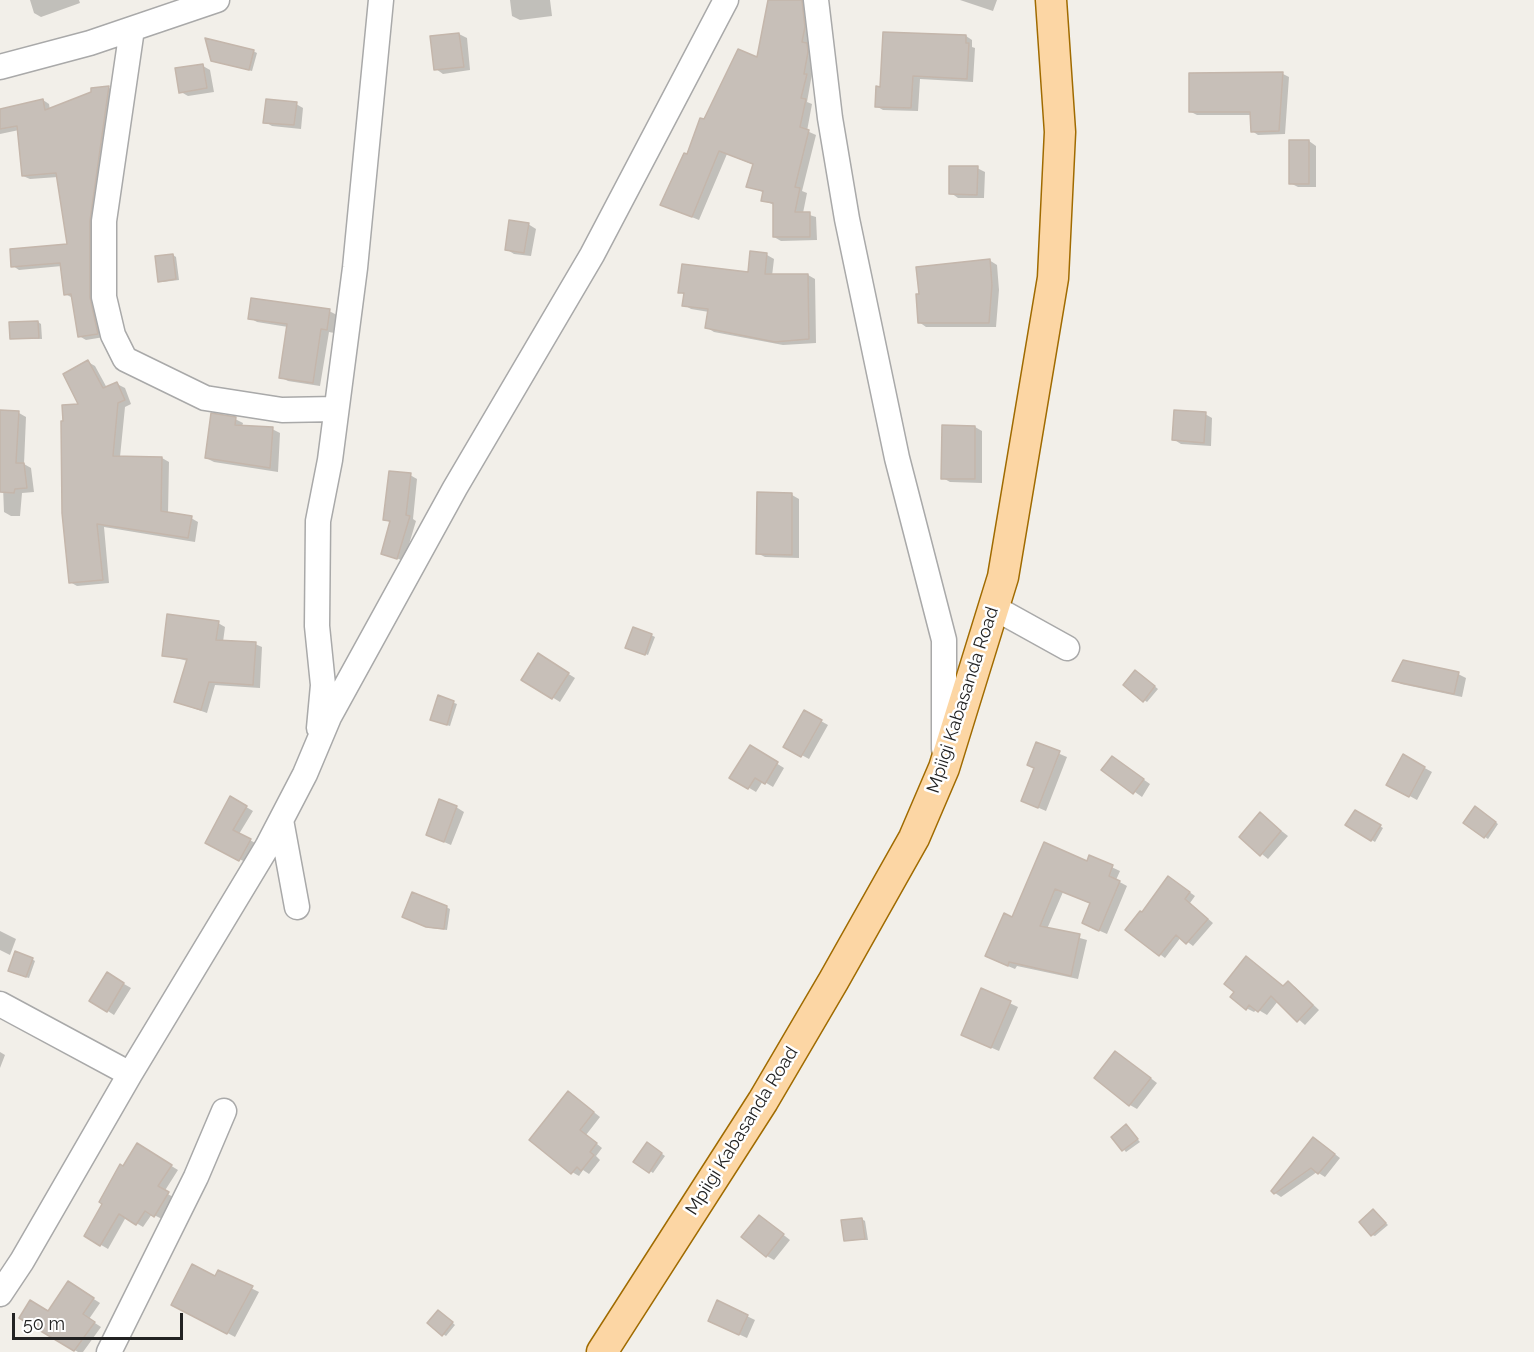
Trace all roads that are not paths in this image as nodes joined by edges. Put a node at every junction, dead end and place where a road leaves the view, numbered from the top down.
1 (217, 0) edge
2 (381, 0) edge
3 (726, 0) edge
4 (816, 0) edge
5 (1051, 0) edge
6 (132, 29) junction
7 (0, 67) edge
8 (336, 409) junction
9 (993, 607) junction
10 (1067, 648) dead end
11 (318, 740) junction
12 (944, 768) junction
13 (281, 820) junction
14 (297, 907) dead end
15 (0, 1004) edge
16 (130, 1074) junction
17 (224, 1111) dead end
18 (0, 1294) edge
19 (109, 1352) edge
20 (602, 1352) edge

1 - 6 street
2 - 8 street
3 - 11 street
4 - 12 street
5 - 9 main road, Mpiigi Kabasanda Road
6 - 7 street
6 - 8 street
8 - 11 street
9 - 10 street
9 - 12 main road, Mpiigi Kabasanda Road
11 - 13 street
12 - 20 main road, Mpiigi Kabasanda Road
13 - 14 street
13 - 16 street
15 - 16 street
16 - 18 street
17 - 19 street

